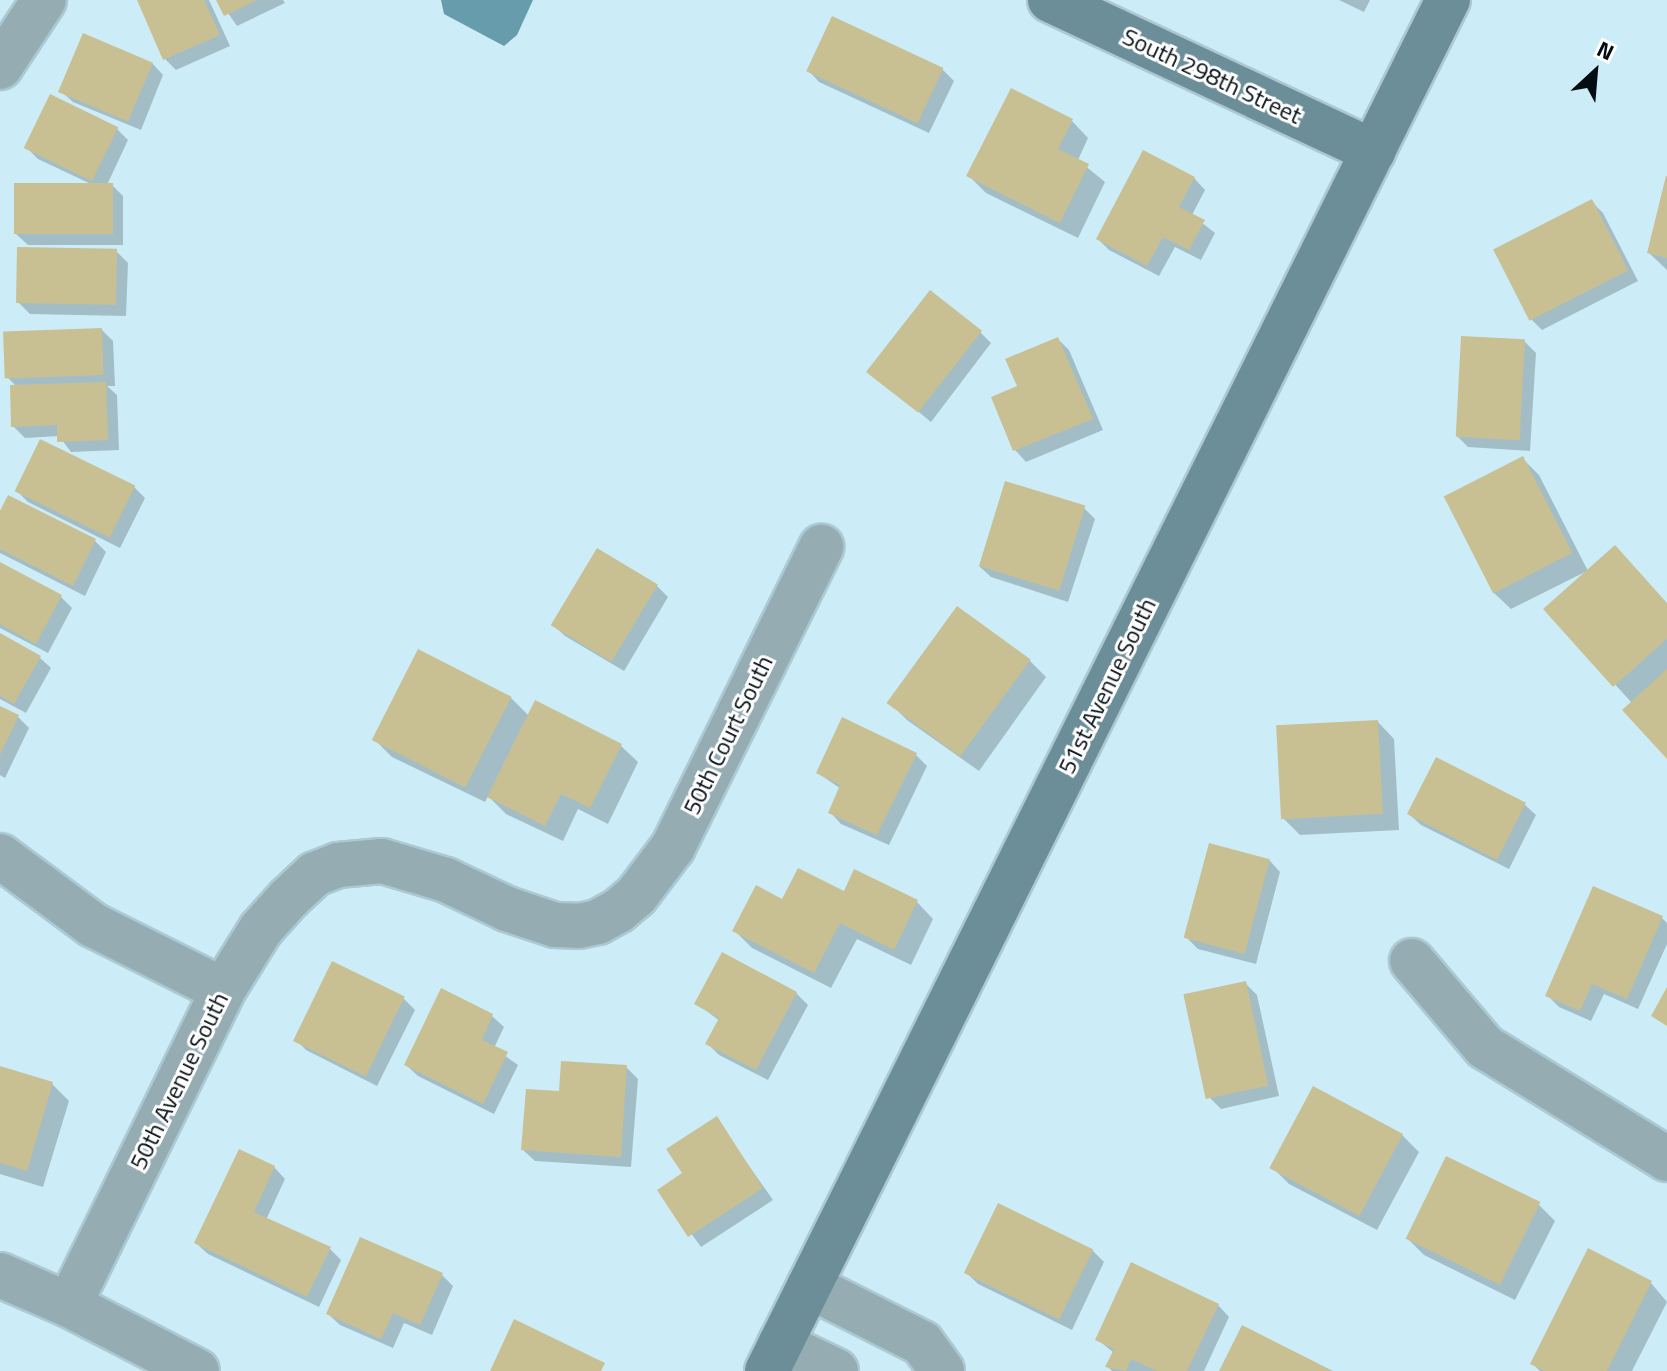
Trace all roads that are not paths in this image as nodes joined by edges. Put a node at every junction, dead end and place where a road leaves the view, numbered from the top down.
1 (44, 0) edge
2 (1050, 0) edge
3 (1448, 0) edge
4 (0, 67) edge
5 (1373, 151) junction
6 (821, 547) dead end
7 (0, 856) edge
8 (315, 874) joint
9 (1412, 961) dead end
10 (223, 990) junction
11 (1667, 1159) edge
12 (0, 1275) edge
13 (809, 1286) junction
14 (69, 1305) junction
15 (773, 1357) edge
16 (197, 1371) edge
17 (836, 1371) edge
18 (942, 1371) edge

1 - 4 street
2 - 5 main road, South 298th Street
3 - 5 main road, 51st Avenue South
5 - 13 main road, 51st Avenue South
6 - 8 street, 50th Court South
7 - 10 street
8 - 10 street, 50th Avenue South
9 - 11 street
10 - 14 street, 50th Avenue South
12 - 14 street
13 - 15 main road, 51st Avenue South
13 - 18 street
14 - 16 street
15 - 17 street

